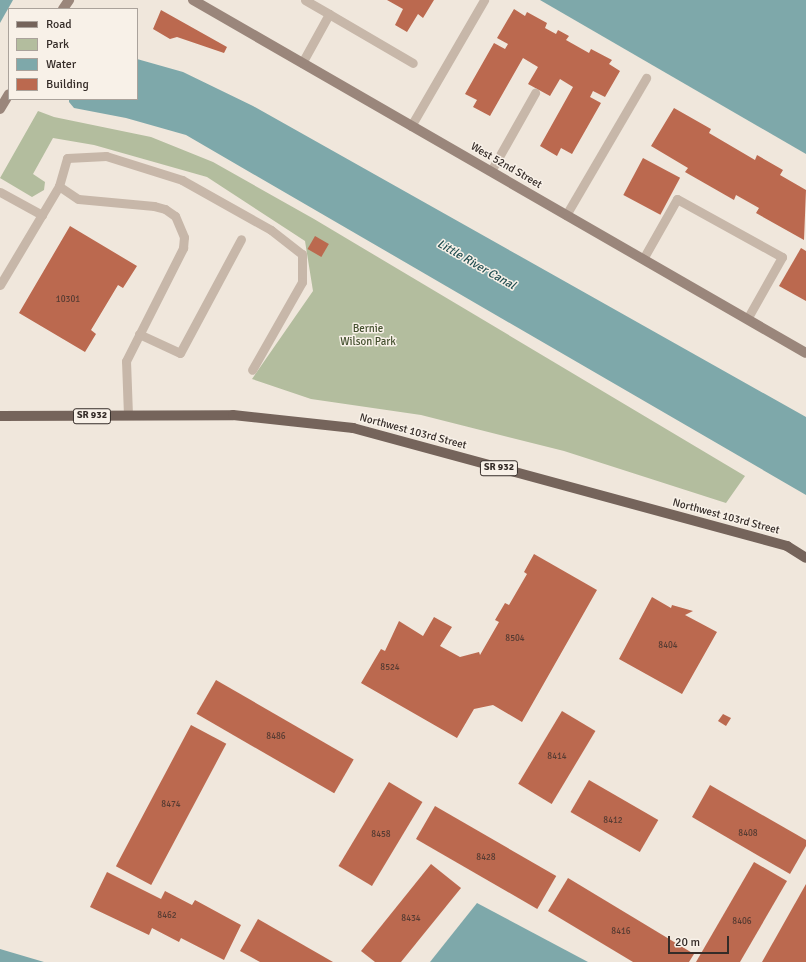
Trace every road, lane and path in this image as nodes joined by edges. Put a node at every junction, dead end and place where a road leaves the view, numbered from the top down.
1 (193, 0) edge
2 (305, 0) edge
3 (484, 0) edge
4 (329, 14) junction
5 (302, 63) junction
6 (413, 63) dead end
7 (646, 78) dead end
8 (535, 93) dead end
9 (8, 96) edge
10 (0, 109) edge
11 (411, 126) junction
12 (491, 171) junction
13 (59, 186) junction
14 (0, 192) edge
15 (42, 215) junction
16 (566, 215) junction
17 (242, 239) dead end
18 (643, 259) junction
19 (0, 285) edge
20 (747, 320) junction
21 (139, 334) junction
22 (806, 353) edge
23 (252, 370) dead end
24 (128, 415) junction
25 (0, 416) edge
26 (806, 558) edge

1 - 5 street, West 52nd Street
2 - 4 lane
3 - 11 lane
4 - 5 lane
4 - 6 lane
5 - 11 street, West 52nd Street
7 - 16 lane
8 - 12 lane
9 - 10 street
11 - 12 street, West 52nd Street
12 - 16 street, West 52nd Street
13 - 15 lane
13 - 21 lane
13 - 23 lane
14 - 15 lane
15 - 19 lane
16 - 18 street, West 52nd Street
17 - 21 lane
18 - 20 street, West 52nd Street
18 - 20 lane
20 - 22 street, West 52nd Street
21 - 24 lane
24 - 25 main road, Northwest 103rd Street / SR 932
24 - 26 main road, Northwest 103rd Street / SR 932

